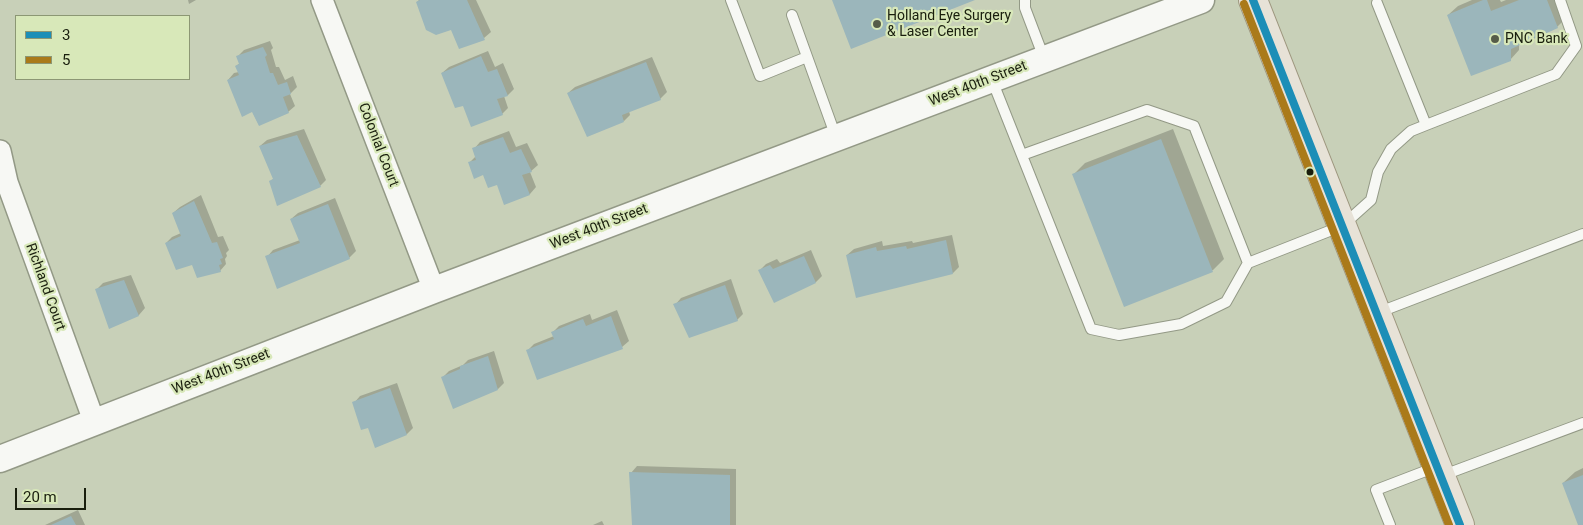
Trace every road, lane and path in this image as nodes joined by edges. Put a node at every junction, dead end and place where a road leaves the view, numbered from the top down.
1 (322, 0) edge
2 (731, 0) edge
3 (1025, 0) edge
4 (1200, 0) edge
5 (1253, 0) edge
6 (1560, 0) edge
7 (1379, 1) edge
8 (792, 14) dead end
9 (807, 57) junction
10 (1044, 59) junction
11 (991, 79) junction
12 (1426, 124) junction
13 (837, 138) junction
14 (0, 151) edge
15 (1022, 155) junction
16 (1342, 226) junction
17 (1583, 234) edge
18 (1248, 263) junction
19 (434, 290) junction
20 (1376, 314) junction
21 (94, 421) junction
22 (1583, 423) edge
23 (0, 459) edge
24 (1439, 471) junction
25 (1390, 525) edge
26 (1460, 525) edge

1 - 19 street, Colonial Court
2 - 9 lane
3 - 10 lane
4 - 10 street, West 40th Street
5 - 16 main road
6 - 12 lane
7 - 12 lane
8 - 9 lane
9 - 13 lane
10 - 11 street, West 40th Street
11 - 13 street, West 40th Street
11 - 15 lane
12 - 16 lane
13 - 19 street, West 40th Street
14 - 21 street, Richland Court
15 - 18 lane
15 - 18 lane
16 - 18 lane
16 - 20 main road
17 - 20 lane
19 - 21 street, West 40th Street
20 - 24 main road
21 - 23 street, West 40th Street
22 - 24 lane
24 - 25 lane
24 - 26 main road

